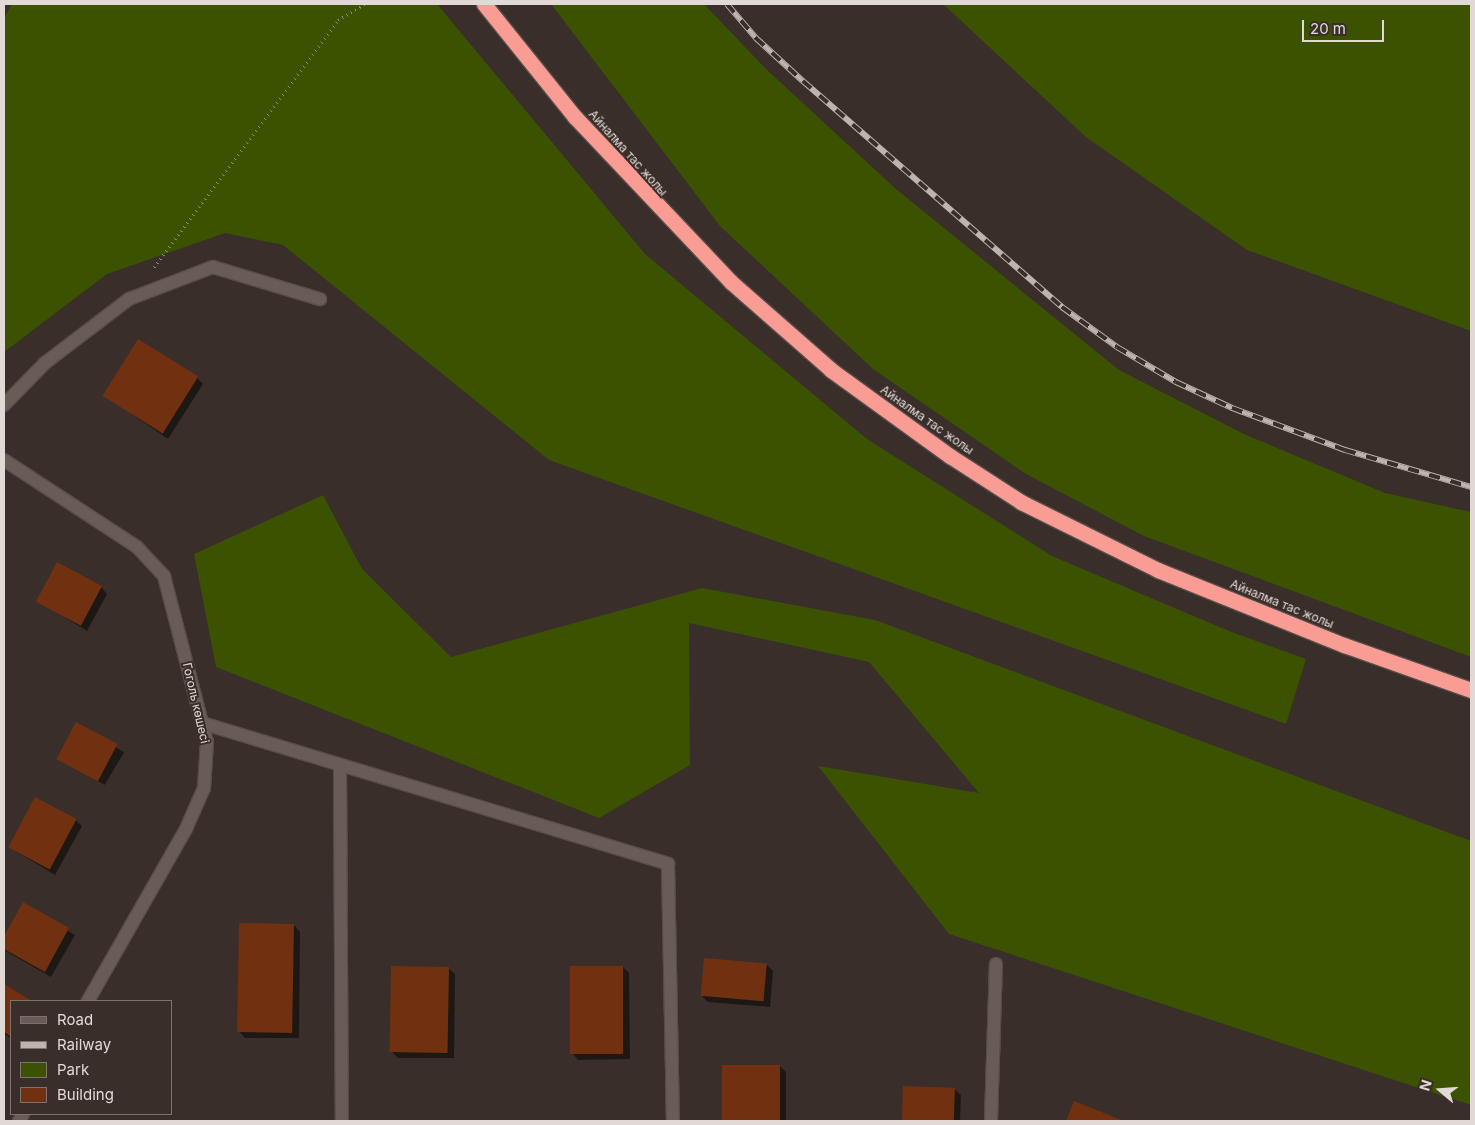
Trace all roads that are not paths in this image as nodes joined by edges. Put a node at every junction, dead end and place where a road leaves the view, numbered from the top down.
1 (484, 4) edge
2 (320, 299) dead end
3 (4, 405) edge
4 (4, 460) edge
5 (1471, 690) edge
6 (202, 723) junction
7 (340, 765) junction
8 (996, 964) dead end
9 (89, 1000) edge
10 (342, 1121) edge
11 (673, 1121) edge
12 (991, 1121) edge

1 - 5 highway, Айналма тас жолы
2 - 3 street
4 - 6 street, Гоголь көшесі
6 - 7 street
6 - 9 street, Гоголь көшесі
7 - 10 street
7 - 11 street
8 - 12 street

